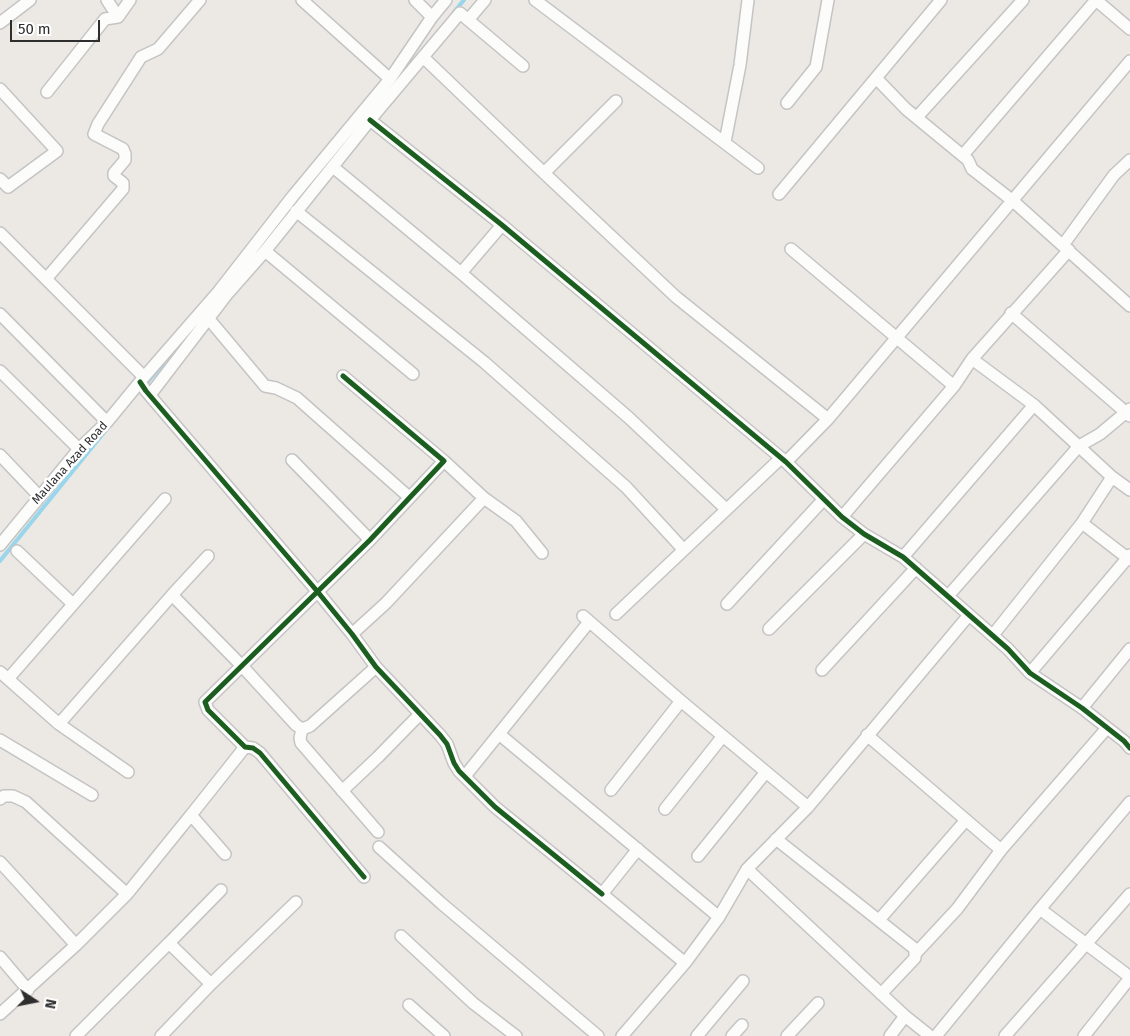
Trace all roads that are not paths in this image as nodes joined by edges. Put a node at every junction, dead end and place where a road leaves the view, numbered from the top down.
1 (30, 0) edge
2 (107, 0) edge
3 (130, 0) edge
4 (200, 0) edge
5 (302, 0) edge
6 (416, 0) edge
7 (446, 0) edge
8 (486, 0) edge
9 (534, 0) edge
10 (748, 0) edge
11 (941, 0) edge
12 (1023, 0) edge
13 (1096, 0) edge
14 (830, 2) edge
15 (118, 17) junction
16 (432, 17) junction
17 (468, 20) junction
18 (0, 23) edge
19 (1130, 29) edge
20 (423, 57) junction
21 (1130, 61) edge
22 (523, 66) dead end
23 (876, 78) junction
24 (390, 79) junction
25 (0, 89) edge
26 (47, 92) dead end
27 (616, 101) dead end
28 (786, 103) dead end
29 (917, 117) junction
30 (370, 120) junction
31 (725, 142) junction
32 (963, 156) junction
33 (1130, 160) edge
34 (333, 167) junction
35 (758, 168) dead end
36 (544, 173) junction
37 (0, 179) edge
38 (779, 194) dead end
39 (1013, 201) junction
40 (296, 212) junction
41 (502, 225) junction
42 (0, 233) edge
43 (1066, 248) junction
44 (791, 249) dead end
45 (265, 251) junction
46 (461, 273) junction
47 (46, 279) junction
48 (1130, 306) edge
49 (1011, 313) junction
50 (0, 314) edge
51 (208, 318) junction
52 (896, 337) junction
53 (972, 359) junction
54 (0, 371) edge
55 (413, 374) dead end
56 (343, 376) dead end
57 (144, 386) junction
58 (954, 386) junction
59 (1034, 405) junction
60 (1129, 413) edge
61 (828, 420) junction
62 (107, 422) junction
63 (1079, 446) junction
64 (79, 449) junction
65 (0, 456) edge
66 (292, 460) dead end
67 (783, 460) junction
68 (444, 461) junction
69 (1112, 476) junction
70 (1130, 490) edge
71 (39, 496) junction
72 (409, 498) junction
73 (484, 498) junction
74 (165, 499) dead end
75 (824, 499) junction
76 (726, 509) junction
77 (842, 517) junction
78 (1082, 523) junction
79 (864, 534) junction
80 (370, 540) junction
81 (0, 545) edge
82 (683, 549) junction
83 (17, 552) dead end
84 (542, 553) dead end
85 (208, 556) dead end
86 (904, 557) junction
87 (1129, 558) edge
88 (916, 568) junction
89 (317, 591) junction
90 (172, 595) junction
91 (949, 595) junction
92 (74, 604) junction
93 (727, 604) dead end
94 (616, 614) dead end
95 (969, 614) junction
96 (769, 629) dead end
97 (352, 634) junction
98 (993, 635) junction
99 (1130, 649) edge
100 (242, 666) junction
101 (376, 667) junction
102 (822, 670) dead end
103 (1030, 673) junction
104 (4, 675) edge
105 (681, 701) junction
106 (1082, 708) junction
107 (420, 714) junction
108 (59, 724) junction
109 (1107, 728) junction
110 (302, 729) junction
111 (500, 734) junction
112 (867, 735) junction
113 (723, 736) junction
114 (0, 740) edge
115 (1128, 741) edge
116 (245, 747) junction
117 (128, 772) dead end
118 (766, 772) junction
119 (465, 776) junction
120 (611, 790) dead end
121 (342, 791) junction
122 (92, 795) dead end
123 (0, 799) edge
124 (1130, 802) edge
125 (808, 807) junction
126 (665, 809) dead end
127 (191, 815) junction
128 (966, 820) junction
129 (378, 832) dead end
130 (776, 840) junction
131 (379, 847) dead end
132 (638, 849) junction
133 (1001, 850) junction
134 (225, 854) dead end
135 (698, 856) dead end
136 (0, 862) edge
137 (747, 869) junction
138 (364, 877) dead end
139 (221, 890) dead end
140 (127, 894) junction
141 (602, 894) junction
142 (1130, 894) edge
143 (296, 902) dead end
144 (1040, 909) junction
145 (719, 917) junction
146 (880, 920) junction
147 (401, 936) dead end
148 (169, 943) junction
149 (76, 944) junction
150 (1087, 944) junction
151 (916, 953) junction
152 (0, 958) edge
153 (685, 963) junction
154 (1130, 977) edge
155 (743, 981) dead end
156 (211, 984) junction
157 (28, 990) junction
158 (881, 994) junction
159 (818, 1003) dead end
160 (410, 1005) dead end
161 (0, 1014) edge
162 (905, 1016) junction
163 (742, 1025) dead end
164 (76, 1036) edge
165 (161, 1036) edge
166 (444, 1036) edge
167 (516, 1036) edge
168 (598, 1036) edge
169 (622, 1036) edge
170 (698, 1036) edge
171 (732, 1036) edge
172 (787, 1036) edge
173 (890, 1036) edge
174 (930, 1036) edge
175 (936, 1036) edge
176 (1005, 1036) edge
177 (1084, 1036) edge

1 - 18 street
2 - 15 street
3 - 15 street
4 - 47 street
5 - 24 street
6 - 16 street
7 - 16 street
8 - 17 street
9 - 31 street
10 - 31 street
11 - 23 street
12 - 29 street
13 - 19 street
13 - 32 street
14 - 28 street
15 - 26 street
16 - 24 street
17 - 20 street
17 - 22 street
20 - 30 street
20 - 36 street
21 - 39 street
23 - 29 street
23 - 38 street
24 - 57 street
25 - 37 street
27 - 36 street
29 - 32 street
30 - 34 street
30 - 41 street
31 - 35 street
32 - 39 street
33 - 43 street
34 - 40 street
34 - 46 street
36 - 61 street
39 - 43 street
39 - 52 street
40 - 45 street
40 - 82 street
41 - 46 street
41 - 67 street
42 - 47 street
43 - 48 street
43 - 49 street
44 - 52 street
45 - 51 street
45 - 55 street
46 - 76 street
47 - 57 street
49 - 53 street
49 - 60 street
50 - 62 street
51 - 57 street
51 - 72 street
52 - 58 street
52 - 61 street
53 - 58 street
53 - 59 street
54 - 64 street
56 - 68 street
57 - 62 street, Maulana Azad Road
57 - 89 street
58 - 77 street
59 - 63 street
59 - 86 street
60 - 63 street
61 - 67 street
62 - 64 street, Maulana Azad Road
63 - 69 street
63 - 91 street
64 - 71 street, Maulana Azad Road
65 - 71 street
66 - 80 street
67 - 75 street
67 - 76 street
68 - 72 street
68 - 73 street
69 - 70 street
69 - 78 street
71 - 81 street, Maulana Azad Road
72 - 80 street
73 - 84 street
73 - 97 street
74 - 92 street
75 - 77 street
75 - 93 street
76 - 82 street
77 - 79 street
78 - 87 street
78 - 98 street
79 - 86 street
79 - 96 street
80 - 89 street
82 - 94 street
83 - 92 street
85 - 90 street
86 - 88 street
87 - 103 street
88 - 91 street
88 - 102 street
89 - 97 street
89 - 100 street
90 - 100 street
90 - 108 street
91 - 95 street
92 - 104 street
95 - 98 street
95 - 112 street
97 - 101 street
98 - 103 street
99 - 106 street
100 - 110 street
100 - 116 street
101 - 107 street
101 - 110 street
103 - 106 street
104 - 108 street
105 - 111 street
105 - 113 street
105 - 120 street
106 - 109 street
107 - 119 street
107 - 121 street
108 - 117 street
109 - 115 street
109 - 133 street
110 - 121 street
111 - 119 street
111 - 132 street
112 - 125 street
112 - 128 street
113 - 118 street
113 - 126 street
114 - 122 street
116 - 127 street
116 - 138 street
118 - 125 street
118 - 135 street
119 - 141 street
121 - 129 street
123 - 140 street
124 - 144 street
125 - 130 street
127 - 134 street
127 - 140 street
128 - 133 street
128 - 146 street
130 - 137 street
130 - 146 street
131 - 168 street
132 - 141 street
132 - 145 street
133 - 151 street
136 - 149 street
137 - 145 street
137 - 158 street
139 - 148 street
140 - 149 street
141 - 153 street
142 - 150 street
143 - 156 street
144 - 150 street
144 - 175 street
145 - 153 street
146 - 151 street
147 - 167 street
148 - 156 street
148 - 164 street
149 - 157 street
150 - 154 street
150 - 176 street
151 - 158 street
152 - 157 street
153 - 169 street
154 - 177 street
155 - 170 street
156 - 165 street
157 - 161 street
158 - 162 street
159 - 172 street
160 - 166 street
162 - 173 street
162 - 174 street
163 - 171 street

